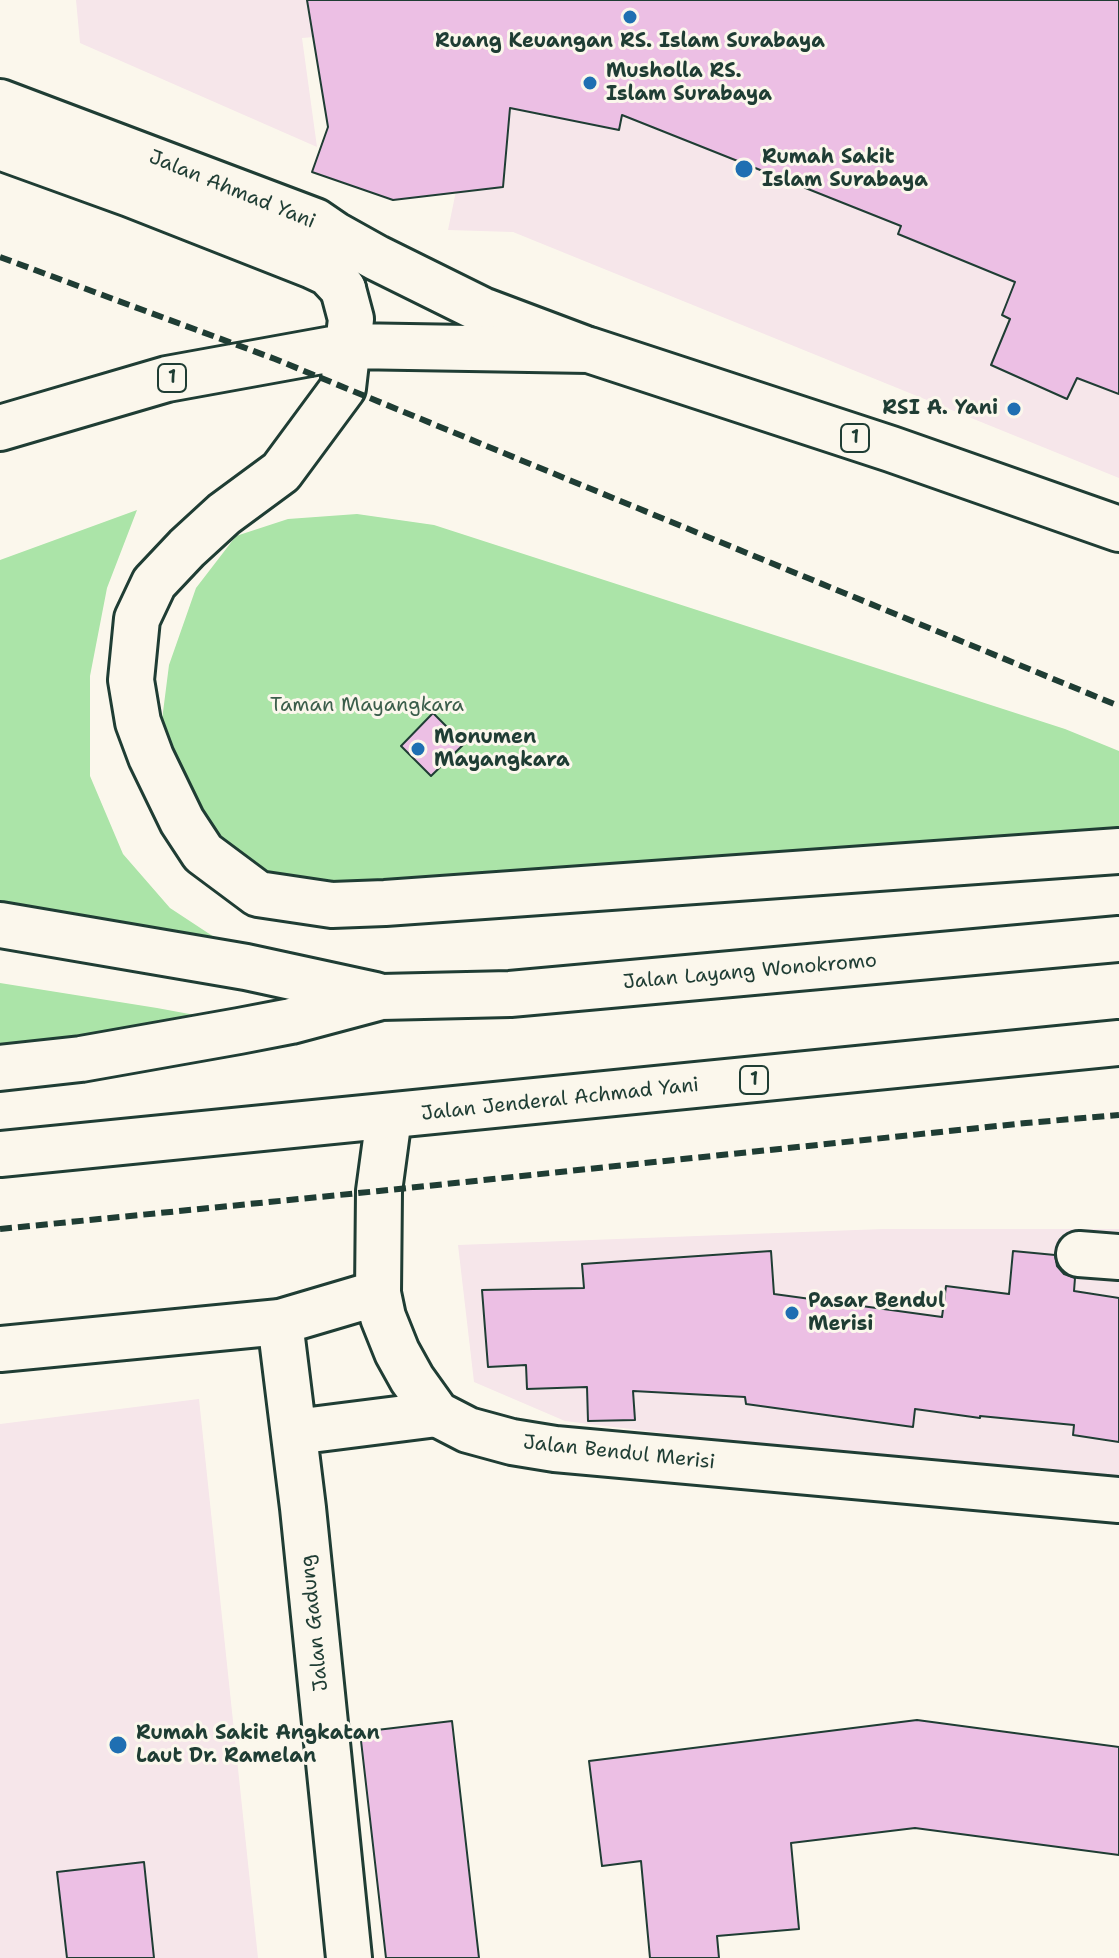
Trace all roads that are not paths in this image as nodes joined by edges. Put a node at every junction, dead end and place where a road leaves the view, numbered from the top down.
1 (0, 102) edge
2 (0, 147) edge
3 (349, 346) junction
4 (589, 350) junction
5 (0, 428) edge
6 (1119, 529) edge
7 (1119, 851) edge
8 (0, 925) edge
9 (1119, 939) edge
10 (381, 997) junction
11 (1119, 1043) edge
12 (0, 1068) edge
13 (389, 1117) junction
14 (0, 1154) edge
15 (378, 1293) junction
16 (280, 1322) junction
17 (0, 1349) edge
18 (437, 1414) junction
19 (295, 1432) junction
20 (1119, 1500) edge
21 (349, 1958) edge

1 - 4 main road, Jalan Ahmad Yani
2 - 3 main road, Jalan Ahmad Yani
3 - 4 main road, 1
3 - 5 main road, 1
3 - 7 main road
4 - 6 main road, 1
8 - 10 main road, Jalan Layang Wonokromo
9 - 10 main road, Jalan Layang Wonokromo
10 - 12 main road, Jalan Layang Wonokromo
11 - 13 main road, Jalan Jenderal Achmad Yani / 1
13 - 14 main road, Jalan Jenderal Achmad Yani / 1
13 - 15 main road, Jalan Bendul Merisi
15 - 16 main road
15 - 18 main road, Jalan Bendul Merisi
16 - 17 main road
16 - 19 main road, Jalan Gadung
18 - 19 main road
18 - 20 main road, Jalan Bendul Merisi
19 - 21 main road, Jalan Gadung

